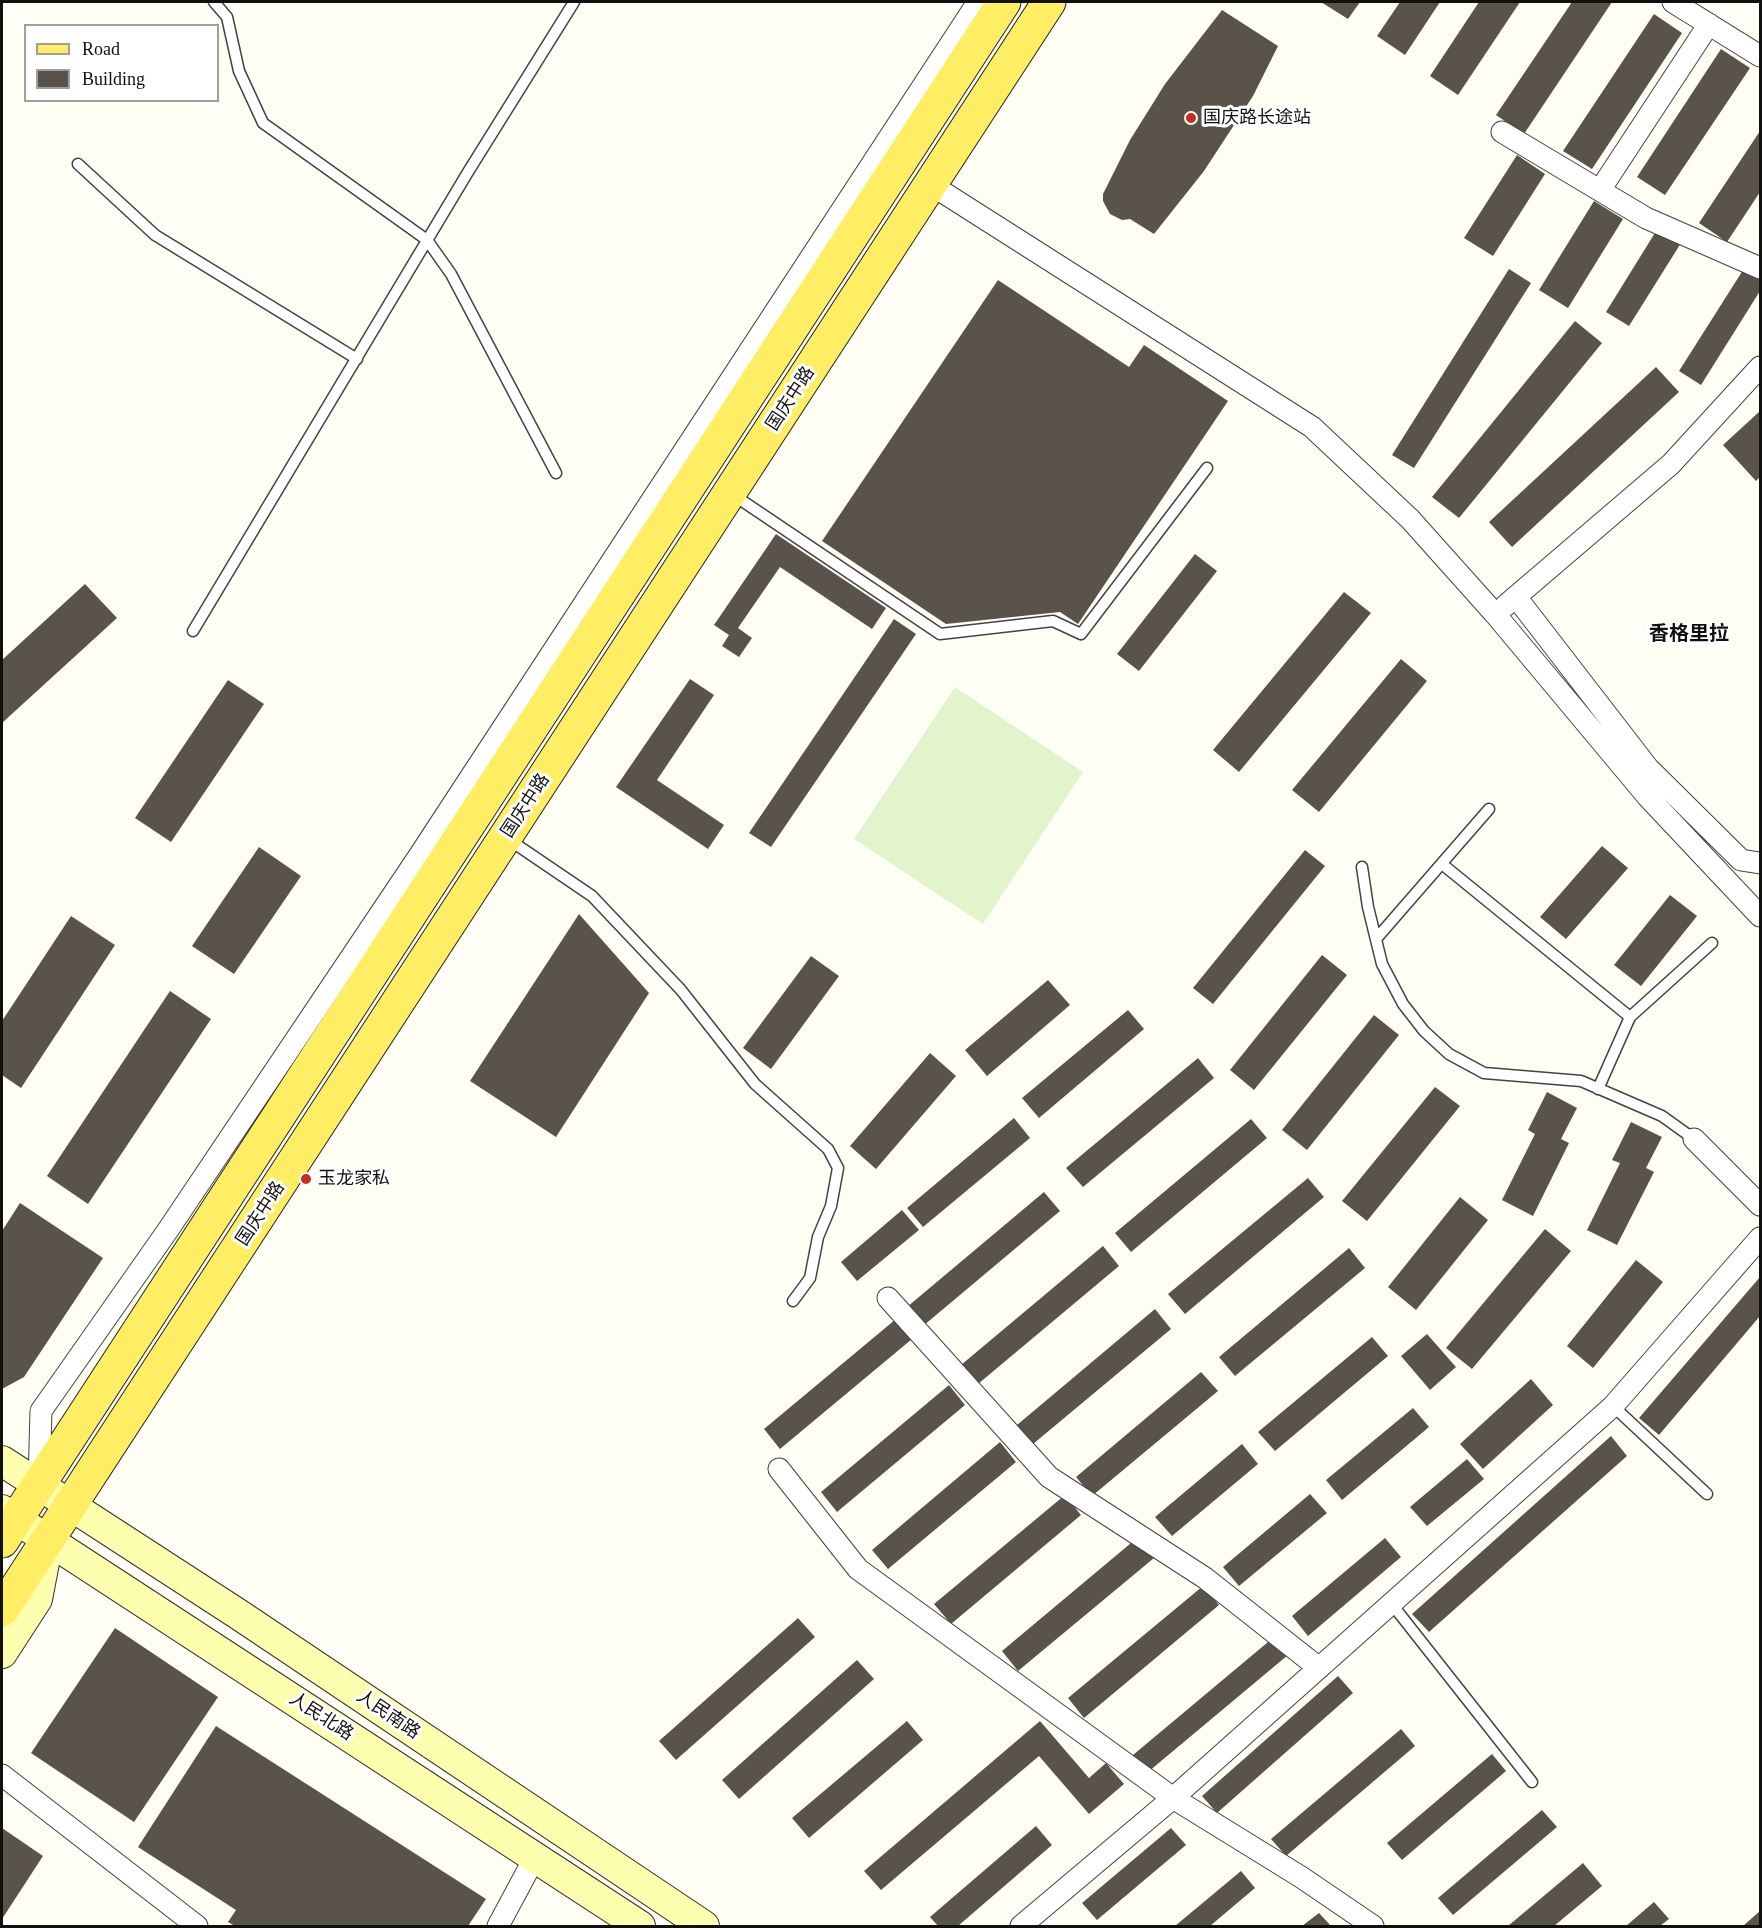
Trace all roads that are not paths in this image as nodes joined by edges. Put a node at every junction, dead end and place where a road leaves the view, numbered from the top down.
1 (214, 2) edge
2 (574, 2) edge
3 (978, 2) edge
4 (1004, 2) edge
5 (1049, 2) edge
6 (1673, 2) edge
7 (1709, 24) junction
8 (1761, 56) edge
9 (1502, 132) dead end
10 (78, 164) dead end
11 (930, 184) junction
12 (1599, 190) junction
13 (428, 240) junction
14 (1761, 268) edge
15 (357, 359) junction
16 (1761, 367) edge
17 (1207, 468) dead end
18 (556, 473) dead end
19 (730, 492) junction
20 (1516, 597) junction
21 (1495, 615) junction
22 (193, 632) dead end
23 (1489, 809) dead end
24 (505, 837) junction
25 (1761, 863) edge
26 (1442, 864) junction
27 (1362, 867) dead end
28 (1761, 916) edge
29 (1376, 939) junction
30 (1712, 943) dead end
31 (1630, 1017) junction
32 (1598, 1089) junction
33 (1694, 1139) joint
34 (1761, 1205) edge
35 (1761, 1238) edge
36 (888, 1298) dead end
37 (793, 1301) dead end
38 (1613, 1406) junction
39 (2, 1461) edge
40 (779, 1469) dead end
41 (39, 1486) junction
42 (1707, 1494) dead end
43 (70, 1506) junction
44 (5, 1525) edge
45 (49, 1539) junction
46 (1391, 1603) junction
47 (2, 1610) edge
48 (2, 1653) edge
49 (1319, 1668) junction
50 (2, 1775) edge
51 (1532, 1782) dead end
52 (1173, 1798) junction
53 (535, 1857) junction
54 (197, 1926) edge
55 (498, 1926) edge
56 (640, 1926) edge
57 (704, 1926) edge
58 (1021, 1926) edge
59 (1373, 1926) edge

1 - 13 lane
2 - 13 lane
3 - 41 street
4 - 41 main road
5 - 11 main road, 国庆中路
6 - 7 street
7 - 8 street
7 - 12 street
9 - 12 street
10 - 15 lane
11 - 19 main road, 国庆中路
11 - 21 street
12 - 14 street
13 - 15 lane
13 - 18 lane
15 - 22 lane
16 - 20 street
17 - 19 lane
19 - 24 main road, 国庆中路
20 - 21 street
20 - 25 street
21 - 28 street
23 - 26 lane
24 - 37 lane
24 - 43 main road, 国庆中路
26 - 29 lane
26 - 31 lane
27 - 29 lane
29 - 32 lane
30 - 31 lane
31 - 32 lane
32 - 33 lane
33 - 34 street
35 - 38 street
36 - 49 street
38 - 42 lane
38 - 46 street
39 - 41 main road
40 - 52 street
41 - 43 main road
41 - 44 main road
43 - 45 main road, 国庆中路
43 - 57 main road, 人民南路
44 - 45 main road, 人民北路
45 - 47 main road, 国庆中路
45 - 48 main road
45 - 53 main road, 人民北路
46 - 49 street
46 - 51 lane
49 - 52 street
50 - 54 street
52 - 58 street
52 - 59 street
53 - 55 street
53 - 56 main road, 人民北路

